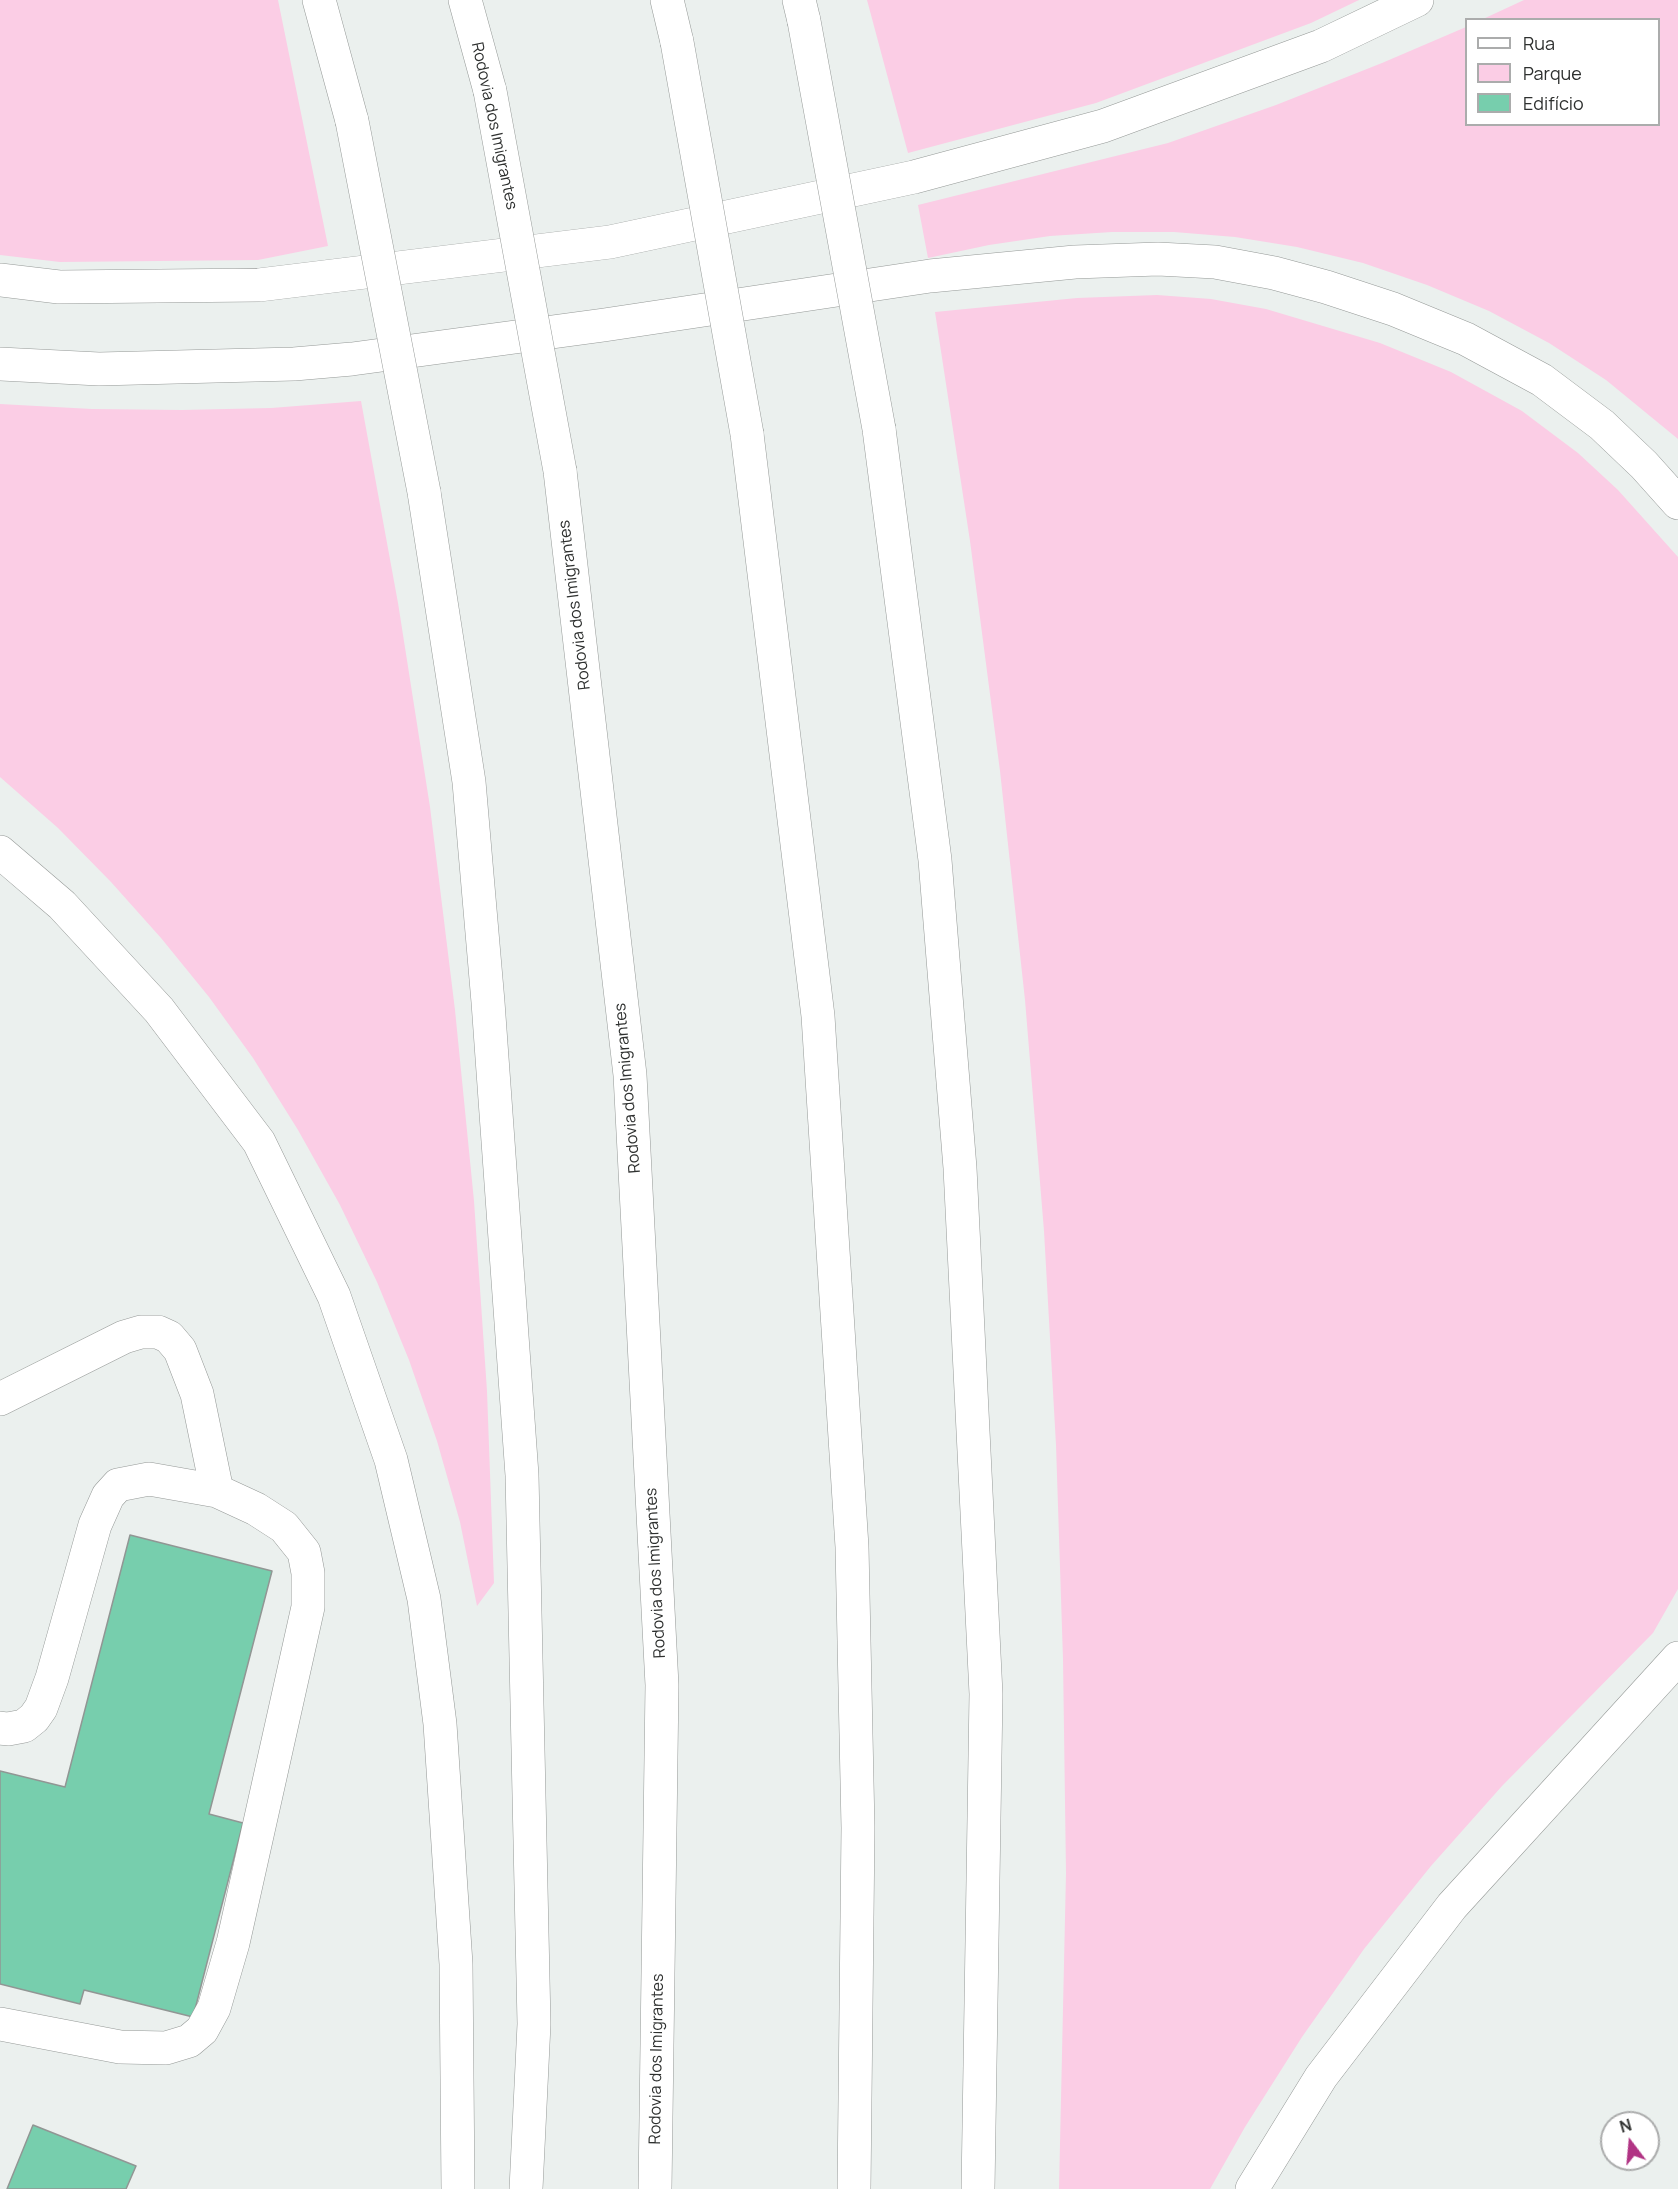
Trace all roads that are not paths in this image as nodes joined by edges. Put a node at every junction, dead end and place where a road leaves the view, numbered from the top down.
1 (319, 0) edge
2 (465, 0) edge
3 (667, 0) edge
4 (1417, 0) edge
5 (801, 10) edge
6 (0, 280) edge
7 (0, 364) edge
8 (1678, 503) edge
9 (0, 852) edge
10 (0, 1399) edge
11 (217, 1491) junction
12 (1678, 1658) edge
13 (0, 1728) edge
14 (0, 2024) edge
15 (458, 2189) edge
16 (526, 2189) edge
17 (655, 2189) edge
18 (854, 2189) edge
19 (978, 2189) edge
20 (1252, 2189) edge

1 - 16 main road, bridge
2 - 17 main road, Rodovia dos Imigrantes, bridge
3 - 18 main road, bridge
4 - 6 main road
5 - 19 main road, bridge
7 - 8 main road
9 - 15 main road
10 - 11 main road
11 - 13 main road
11 - 14 main road
12 - 20 main road

